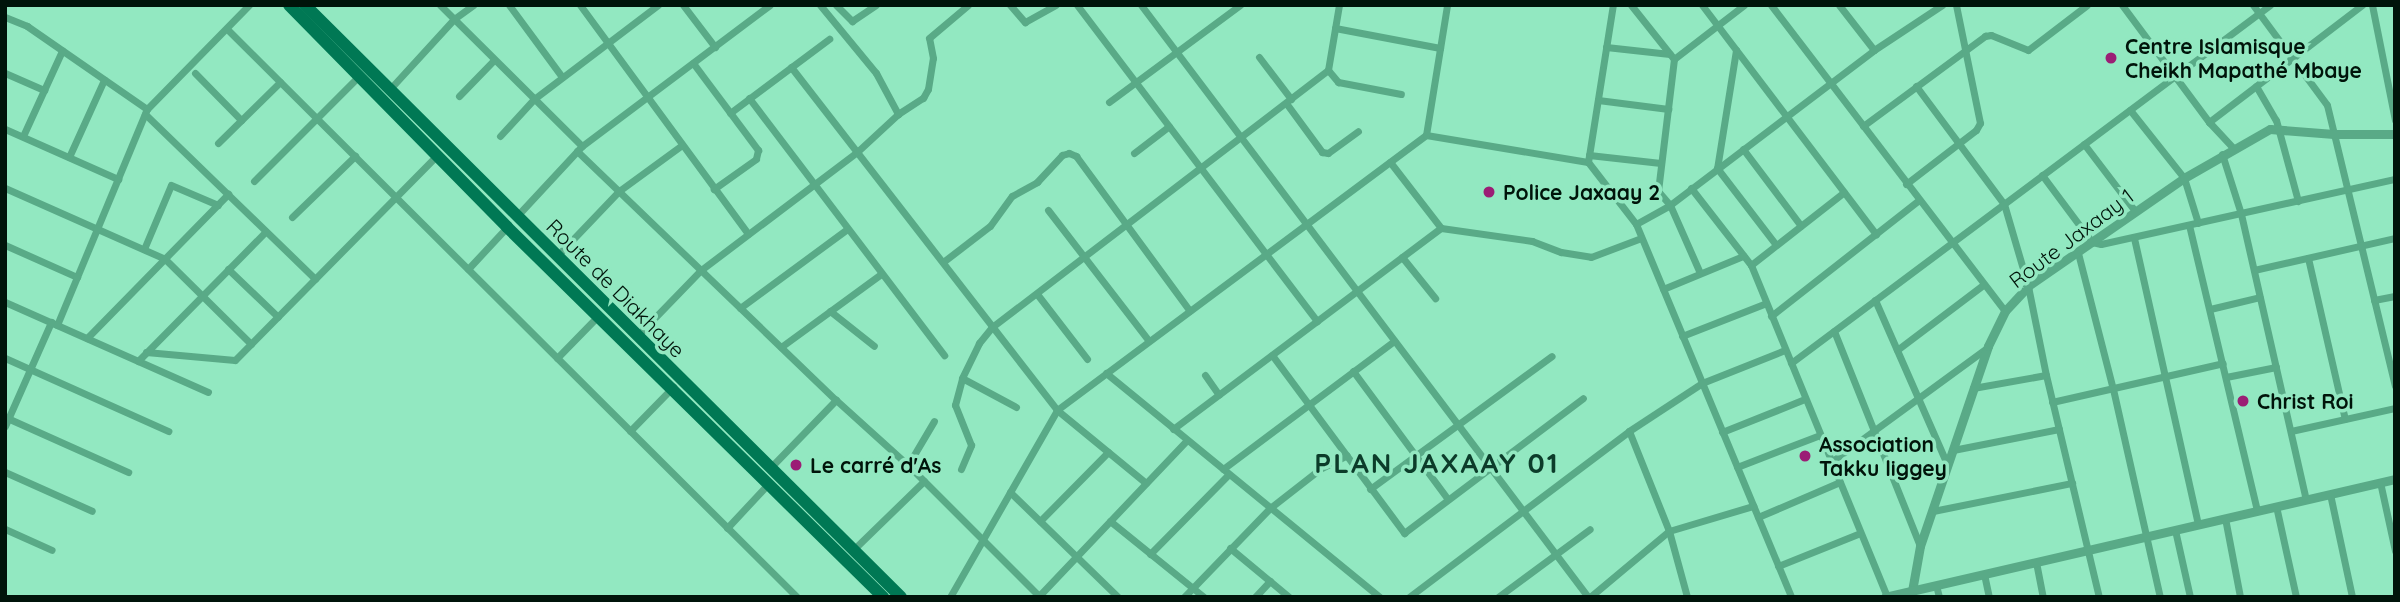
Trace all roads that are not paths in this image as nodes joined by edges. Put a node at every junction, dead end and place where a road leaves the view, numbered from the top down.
1 (249, 5) edge
2 (289, 5) edge
3 (305, 5) edge
4 (440, 5) edge
5 (473, 5) edge
6 (509, 5) edge
7 (580, 5) edge
8 (658, 5) edge
9 (683, 5) edge
10 (770, 5) edge
11 (820, 5) edge
12 (836, 5) edge
13 (876, 5) edge
14 (968, 5) edge
15 (1010, 5) edge
16 (1056, 5) edge
17 (1077, 5) edge
18 (1240, 5) edge
19 (1339, 5) edge
20 (1447, 5) edge
21 (1613, 5) edge
22 (1631, 5) edge
23 (1702, 5) edge
24 (1744, 5) edge
25 (1772, 5) edge
26 (1942, 5) edge
27 (1956, 5) edge
28 (2087, 5) edge
29 (2122, 5) edge
30 (2253, 5) edge
31 (2270, 5) edge
32 (2362, 5) edge
33 (2372, 5) edge
34 (1143, 6) edge
35 (1842, 6) edge
36 (758, 8) edge
37 (2259, 13) junction
38 (5, 17) edge
39 (454, 19) junction
40 (1717, 26) junction
41 (1335, 28) junction
42 (227, 29) junction
43 (829, 39) dead end
44 (609, 44) junction
45 (715, 47) junction
46 (1606, 47) junction
47 (1440, 48) junction
48 (1735, 50) junction
49 (1874, 50) junction
50 (62, 51) junction
51 (1966, 51) junction
52 (1177, 52) junction
53 (1259, 57) dead end
54 (1672, 57) junction
55 (2292, 58) junction
56 (494, 60) junction
57 (693, 63) junction
58 (791, 67) junction
59 (1328, 70) junction
60 (5, 72) edge
61 (195, 74) dead end
62 (359, 76) junction
63 (562, 77) junction
64 (2174, 77) junction
65 (104, 80) junction
66 (280, 82) junction
67 (1136, 83) junction
68 (1830, 83) junction
69 (1916, 86) junction
70 (2256, 86) junction
71 (44, 90) junction
72 (389, 90) junction
73 (1401, 94) dead end
74 (459, 96) dead end
75 (647, 98) junction
76 (749, 98) junction
77 (534, 99) junction
78 (1598, 100) junction
79 (1288, 101) junction
80 (1110, 102) dead end
81 (1668, 109) junction
82 (2130, 110) junction
83 (146, 112) junction
84 (730, 113) junction
85 (898, 114) junction
86 (1786, 116) junction
87 (318, 118) junction
88 (241, 120) junction
89 (2395, 120) edge
90 (2209, 122) junction
91 (1168, 126) junction
92 (1863, 126) junction
93 (2279, 128) junction
94 (5, 129) edge
95 (1358, 131) dead end
96 (2334, 134) junction
97 (2395, 134) edge
98 (1426, 135) junction
99 (23, 136) junction
100 (500, 136) dead end
101 (1241, 137) junction
102 (1961, 142) junction
103 (218, 143) dead end
104 (2084, 144) junction
105 (682, 145) junction
106 (2233, 148) junction
107 (580, 149) junction
108 (1743, 149) junction
109 (857, 152) junction
110 (1134, 153) dead end
111 (2222, 154) junction
112 (437, 155) junction
113 (355, 156) junction
114 (69, 157) junction
115 (1588, 158) junction
116 (1390, 163) junction
117 (1661, 163) junction
118 (1201, 168) junction
119 (1717, 169) junction
120 (2042, 175) junction
121 (2184, 178) junction
122 (118, 179) junction
123 (2395, 179) edge
124 (254, 181) dead end
125 (814, 184) junction
126 (1906, 184) junction
127 (5, 188) edge
128 (1691, 188) junction
129 (715, 189) junction
130 (2347, 190) junction
131 (619, 191) junction
132 (1844, 192) junction
133 (228, 194) junction
134 (396, 197) junction
135 (1919, 200) junction
136 (2298, 201) junction
137 (2004, 204) junction
138 (218, 205) junction
139 (1670, 205) junction
140 (1048, 210) dead end
141 (2135, 211) junction
142 (2241, 214) junction
143 (517, 216) junction
144 (292, 217) dead end
145 (2198, 223) junction
146 (1636, 224) junction
147 (1125, 225) junction
148 (1307, 225) junction
149 (2189, 225) junction
150 (1801, 226) junction
151 (507, 227) junction
152 (1441, 228) junction
153 (97, 229) junction
154 (847, 229) junction
155 (266, 231) junction
156 (748, 234) junction
157 (1876, 234) junction
158 (1642, 238) junction
159 (2134, 238) junction
160 (2395, 239) edge
161 (2092, 242) junction
162 (1951, 243) junction
163 (5, 245) edge
164 (1776, 245) junction
165 (2361, 247) junction
166 (144, 249) junction
167 (2078, 253) junction
168 (1266, 254) junction
169 (557, 256) junction
170 (1085, 256) junction
171 (1743, 256) junction
172 (1402, 257) junction
173 (2308, 258) junction
174 (165, 259) junction
175 (943, 262) junction
176 (1751, 265) junction
177 (228, 269) junction
178 (468, 269) junction
179 (701, 270) junction
180 (2254, 270) junction
181 (1700, 273) junction
182 (881, 274) junction
183 (77, 277) junction
184 (315, 279) junction
185 (1983, 285) junction
186 (2028, 286) junction
187 (1662, 289) junction
188 (1357, 291) junction
189 (1037, 294) junction
190 (202, 295) junction
191 (2395, 296) edge
192 (2260, 297) junction
193 (1435, 298) dead end
194 (1875, 300) junction
195 (2374, 300) junction
196 (7, 303) edge
197 (1766, 303) junction
198 (740, 308) junction
199 (2210, 309) junction
200 (830, 311) junction
201 (1190, 311) junction
202 (2005, 311) junction
203 (5, 313) edge
204 (598, 316) junction
205 (1771, 316) junction
206 (278, 317) junction
207 (1317, 321) junction
208 (54, 323) junction
209 (992, 327) junction
210 (1834, 331) junction
211 (637, 336) junction
212 (1682, 336) junction
213 (88, 338) junction
214 (1149, 341) junction
215 (1394, 341) junction
216 (251, 344) junction
217 (874, 346) dead end
218 (1989, 346) junction
219 (781, 347) junction
220 (1785, 350) junction
221 (1898, 350) junction
222 (146, 352) junction
223 (2391, 352) edge
224 (944, 355) dead end
225 (1272, 355) junction
226 (1552, 356) dead end
227 (5, 358) edge
228 (557, 358) junction
229 (1087, 359) dead end
230 (138, 361) junction
231 (1791, 363) junction
232 (2223, 363) junction
233 (2276, 367) junction
234 (30, 369) junction
235 (1353, 371) junction
236 (1106, 373) junction
237 (1205, 375) dead end
238 (2046, 375) junction
239 (2165, 376) junction
240 (2226, 377) junction
241 (962, 378) junction
242 (1702, 383) junction
243 (2395, 386) edge
244 (673, 387) junction
245 (1973, 388) junction
246 (2113, 389) junction
247 (208, 392) dead end
248 (1219, 395) junction
249 (1583, 398) dead end
250 (1805, 399) junction
251 (1919, 399) junction
252 (836, 400) junction
253 (2053, 402) junction
254 (1309, 404) junction
255 (1016, 407) dead end
256 (2395, 408) edge
257 (1057, 410) junction
258 (2345, 419) junction
259 (6, 421) edge
260 (934, 421) dead end
261 (1457, 425) junction
262 (1173, 429) junction
263 (2059, 429) junction
264 (169, 431) dead end
265 (1629, 431) junction
266 (1874, 431) junction
267 (2291, 431) junction
268 (630, 432) junction
269 (1723, 432) junction
270 (1820, 435) junction
271 (1187, 440) junction
272 (1953, 450) junction
273 (1108, 452) junction
274 (1347, 455) junction
275 (1416, 456) junction
276 (1831, 462) junction
277 (908, 465) junction
278 (1489, 467) junction
279 (1737, 467) junction
280 (1948, 467) junction
281 (770, 468) junction
282 (961, 469) dead end
283 (5, 472) edge
284 (128, 472) dead end
285 (1226, 472) junction
286 (2395, 479) edge
287 (924, 481) junction
288 (1840, 482) junction
289 (2380, 482) junction
290 (769, 483) junction
291 (1146, 483) junction
292 (2072, 483) junction
293 (1370, 489) junction
294 (1010, 492) junction
295 (2330, 494) junction
296 (1447, 498) junction
297 (2306, 499) junction
298 (1753, 506) junction
299 (2276, 506) junction
300 (1270, 508) junction
301 (92, 511) dead end
302 (1522, 511) junction
303 (1933, 511) junction
304 (2257, 511) junction
305 (1758, 517) junction
306 (2225, 518) junction
307 (1110, 521) junction
308 (1040, 522) junction
309 (2198, 524) junction
310 (727, 528) junction
311 (5, 529) edge
312 (1590, 529) dead end
313 (2175, 530) junction
314 (1669, 531) junction
315 (1860, 533) junction
316 (2147, 536) junction
317 (982, 541) junction
318 (1920, 546) junction
319 (1230, 548) junction
320 (52, 550) dead end
321 (853, 550) junction
322 (2088, 550) junction
323 (2395, 551) edge
324 (1150, 554) junction
325 (1554, 554) junction
326 (1076, 556) junction
327 (2036, 562) junction
328 (1778, 566) junction
329 (1984, 574) junction
330 (1270, 581) junction
331 (1936, 585) junction
332 (1193, 588) junction
333 (1912, 591) junction
334 (1039, 596) edge
335 (797, 597) edge
336 (883, 597) edge
337 (901, 597) edge
338 (950, 597) edge
339 (1118, 597) edge
340 (1184, 597) edge
341 (1205, 597) edge
342 (1255, 597) edge
343 (1289, 597) edge
344 (1380, 597) edge
345 (1409, 597) edge
346 (1498, 597) edge
347 (1589, 597) edge
348 (1687, 597) edge
349 (1791, 597) edge
350 (1886, 597) edge
351 (1939, 597) edge
352 (1989, 597) edge
353 (2043, 597) edge
354 (2099, 597) edge
355 (2160, 597) edge
356 (2190, 597) edge
357 (2240, 597) edge
358 (2296, 597) edge
359 (2352, 597) edge

1 - 42 street
2 - 62 main road, Route de Diakhaye
3 - 72 main road, Route de Diakhaye
4 - 39 street
5 - 39 street
6 - 63 street
7 - 44 street
8 - 44 street
9 - 45 street
10 - 36 street
11 - 85 street
12 - 13 street
14 - 85 street
15 - 16 street
17 - 67 street
18 - 52 street
19 - 41 street
20 - 47 street
21 - 46 street
22 - 54 street
23 - 40 street
24 - 40 street
25 - 68 street
26 - 49 street
27 - 51 street
28 - 51 street
29 - 64 street
30 - 37 street
31 - 37 street
32 - 55 street
33 - 89 street
34 - 52 street
35 - 49 street
36 - 45 street
37 - 55 street
37 - 64 street
38 - 50 street
39 - 56 street
39 - 72 street
40 - 48 street
40 - 54 street
41 - 47 street
41 - 59 street
42 - 66 street
42 - 83 street
43 - 58 street
44 - 63 street
44 - 75 street
45 - 57 street
46 - 54 street
46 - 78 street
47 - 98 street
48 - 86 street
48 - 119 street
49 - 68 street
50 - 65 street
50 - 71 street
51 - 69 street
51 - 102 street
52 - 67 street
52 - 101 street
53 - 79 street
54 - 81 street
55 - 70 street
55 - 96 street
56 - 74 street
56 - 77 street
57 - 75 street
57 - 84 street
58 - 76 street
58 - 109 street
59 - 73 street
59 - 79 street
60 - 71 street
61 - 88 street
62 - 87 street
62 - 112 main road, Route de Diakhaye
63 - 77 street
64 - 82 street
64 - 90 street
65 - 83 street
65 - 114 street
66 - 87 street
66 - 88 street
67 - 80 street
67 - 91 street
68 - 86 street
68 - 92 street
69 - 92 street
69 - 102 street
70 - 90 street
70 - 93 street
71 - 99 street
72 - 143 main road, Route de Diakhaye
75 - 105 street
75 - 107 street
76 - 84 street
76 - 125 street
77 - 100 street
77 - 107 street
78 - 81 street
78 - 115 street
79 - 95 street
79 - 101 street
81 - 117 street
82 - 104 street
82 - 121 street
83 - 122 street
83 - 133 street
84 - 129 street
85 - 109 street
86 - 108 street
86 - 132 street
87 - 113 street
87 - 124 street
88 - 103 street
90 - 106 street
91 - 110 street
91 - 118 street
92 - 126 street
93 - 96 street, Route Jaxaay 1
93 - 106 street, Route Jaxaay 1
93 - 136 street
94 - 99 street
96 - 97 street, Route Jaxaay 1
96 - 130 street
98 - 115 street
98 - 116 street
99 - 114 street
101 - 118 street
101 - 148 street
102 - 126 street
102 - 137 street
104 - 120 street
104 - 141 street
105 - 129 street
105 - 131 street
106 - 111 street, Route Jaxaay 1
107 - 131 street
107 - 143 street
108 - 119 street
108 - 150 street
109 - 125 street
109 - 175 street
111 - 121 street, Route Jaxaay 1
111 - 142 street
112 - 134 street
112 - 151 main road, Route de Diakhaye
113 - 134 street
113 - 144 street
114 - 122 street
115 - 117 street
115 - 146 street
116 - 148 street
116 - 152 street
117 - 139 street
118 - 147 street
118 - 168 street
119 - 128 street
119 - 164 street
120 - 137 street
120 - 161 street
121 - 141 street, Route Jaxaay 1
121 - 145 street
122 - 153 street
123 - 130 street
125 - 154 street
125 - 156 street
126 - 135 street
127 - 153 street
128 - 139 street
128 - 171 street
129 - 156 street
130 - 136 street
130 - 165 street
131 - 169 street
131 - 179 street
132 - 150 street
132 - 157 street
133 - 138 street
133 - 155 street
134 - 178 street
134 - 184 street
135 - 157 street
135 - 162 street
136 - 142 street
137 - 162 street
137 - 186 street
138 - 166 street
138 - 174 street
139 - 146 street
139 - 181 street
140 - 170 street
141 - 161 street, Route Jaxaay 1
142 - 145 street
142 - 180 street
143 - 151 street
143 - 169 main road, Route de Diakhaye
145 - 149 street
146 - 158 street
147 - 170 street
147 - 175 street
147 - 201 street
148 - 168 street
148 - 188 street
149 - 159 street
149 - 199 street
150 - 164 street
151 - 178 street
151 - 204 main road, Route de Diakhaye
152 - 158 street
152 - 172 street
153 - 166 street
153 - 183 street
154 - 182 street
154 - 198 street
155 - 177 street
155 - 184 street
156 - 179 street
157 - 205 street
158 - 187 street
159 - 161 street
159 - 239 street
160 - 165 street
161 - 167 street, Route Jaxaay 1
162 - 185 street
162 - 194 street
163 - 183 street
164 - 176 street
165 - 173 street
165 - 195 street
166 - 174 street
167 - 186 street, Route Jaxaay 1
167 - 246 street
168 - 201 street
168 - 207 street
169 - 211 main road, Route de Diakhaye
170 - 189 street
170 - 214 street
171 - 176 street
171 - 181 street
172 - 188 street
172 - 193 street
173 - 180 street
173 - 258 street
174 - 190 street
174 - 213 street
175 - 209 street
176 - 197 street
177 - 190 street
177 - 206 street
178 - 228 street
179 - 198 street
179 - 211 street
180 - 192 street
181 - 187 street
182 - 200 street
182 - 224 street
183 - 208 street
184 - 206 street
185 - 202 street
185 - 221 street
186 - 202 street, Route Jaxaay 1
186 - 238 street
187 - 212 street
188 - 207 street
188 - 215 street
189 - 209 street
189 - 229 street
190 - 216 street
190 - 222 street
191 - 195 street
192 - 199 street
192 - 233 street
194 - 210 street
194 - 221 street
195 - 223 street
196 - 203 street
196 - 208 street
197 - 205 street
197 - 212 street
198 - 219 street
199 - 232 street
200 - 217 street
200 - 219 street
201 - 214 street
202 - 218 street, Route Jaxaay 1
204 - 228 street
204 - 244 main road, Route de Diakhaye
205 - 220 street
206 - 216 street
207 - 225 street
208 - 213 street
208 - 234 street
209 - 241 street
209 - 257 street
210 - 231 street
210 - 266 street
211 - 281 main road, Route de Diakhaye
212 - 242 street
213 - 230 street
214 - 236 street
215 - 235 street
215 - 261 street
216 - 222 street
218 - 245 street, Route Jaxaay 1
218 - 251 street
219 - 252 street
220 - 231 street
220 - 242 street
221 - 251 street
222 - 230 street
223 - 243 street
225 - 248 street
225 - 254 street
226 - 261 street
227 - 234 street
228 - 268 street
230 - 247 street
231 - 250 street
232 - 239 street
232 - 240 street
233 - 240 street
233 - 267 street
234 - 259 street
234 - 264 street
235 - 254 street
235 - 275 street
236 - 257 street
236 - 262 street
237 - 248 street
238 - 245 street
238 - 253 street
239 - 246 street
239 - 309 street
240 - 304 street
241 - 255 street
241 - 282 street
242 - 265 street
242 - 269 street
244 - 268 street
244 - 290 main road, Route de Diakhaye
245 - 272 street, Route Jaxaay 1
246 - 253 street
246 - 316 street
248 - 262 street
249 - 278 street
250 - 269 street
250 - 270 street
251 - 266 street
251 - 280 street
252 - 277 street
252 - 281 street
253 - 263 street
254 - 274 street
254 - 285 street
256 - 258 street
257 - 273 street
257 - 294 street
258 - 267 street
259 - 284 street
260 - 277 street
261 - 275 street
261 - 278 street
262 - 271 street
263 - 272 street
263 - 292 street
265 - 302 street
265 - 314 street
266 - 276 street
266 - 318 street
267 - 297 street
268 - 310 street
269 - 279 street
270 - 276 street
270 - 279 street
271 - 285 street
271 - 291 street
272 - 280 street, Route Jaxaay 1
273 - 291 street
273 - 308 street
274 - 293 street
274 - 300 street
275 - 293 street
275 - 296 street
276 - 288 street
277 - 287 street
278 - 296 street
278 - 302 street
279 - 298 street
280 - 303 street, Route Jaxaay 1
281 - 321 main road, Route de Diakhaye
283 - 301 street
285 - 300 street
285 - 324 street
286 - 289 street
287 - 317 street
287 - 321 street
288 - 305 street
288 - 315 street
289 - 295 street
289 - 323 street
290 - 310 street
290 - 336 main road, Route de Diakhaye
291 - 307 street
292 - 303 street
292 - 322 street
293 - 296 street
294 - 308 street
294 - 317 street
295 - 297 street
295 - 359 street
297 - 299 street
298 - 305 street
298 - 314 street
299 - 304 street
299 - 358 street
300 - 319 street
300 - 344 street
302 - 325 street
302 - 345 street
303 - 318 street, Route Jaxaay 1
304 - 306 street
305 - 328 street
306 - 309 street
306 - 357 street
307 - 324 street
307 - 326 street
308 - 326 street
309 - 313 street
310 - 335 street
311 - 320 street
312 - 325 street
313 - 316 street
313 - 356 street
314 - 347 street
314 - 348 street
315 - 328 street
315 - 350 street
316 - 322 street
316 - 355 street
317 - 334 street
317 - 338 street
318 - 333 street, Route Jaxaay 1
319 - 330 street
319 - 332 street
321 - 337 main road, Route de Diakhaye
322 - 327 street
322 - 354 street
324 - 332 street
325 - 346 street
325 - 347 street
326 - 334 street
326 - 339 street
327 - 329 street
327 - 353 street
328 - 349 street
329 - 331 street
329 - 352 street
330 - 342 street
330 - 343 street
331 - 333 street
331 - 351 street
332 - 340 street
332 - 341 street
333 - 350 street

